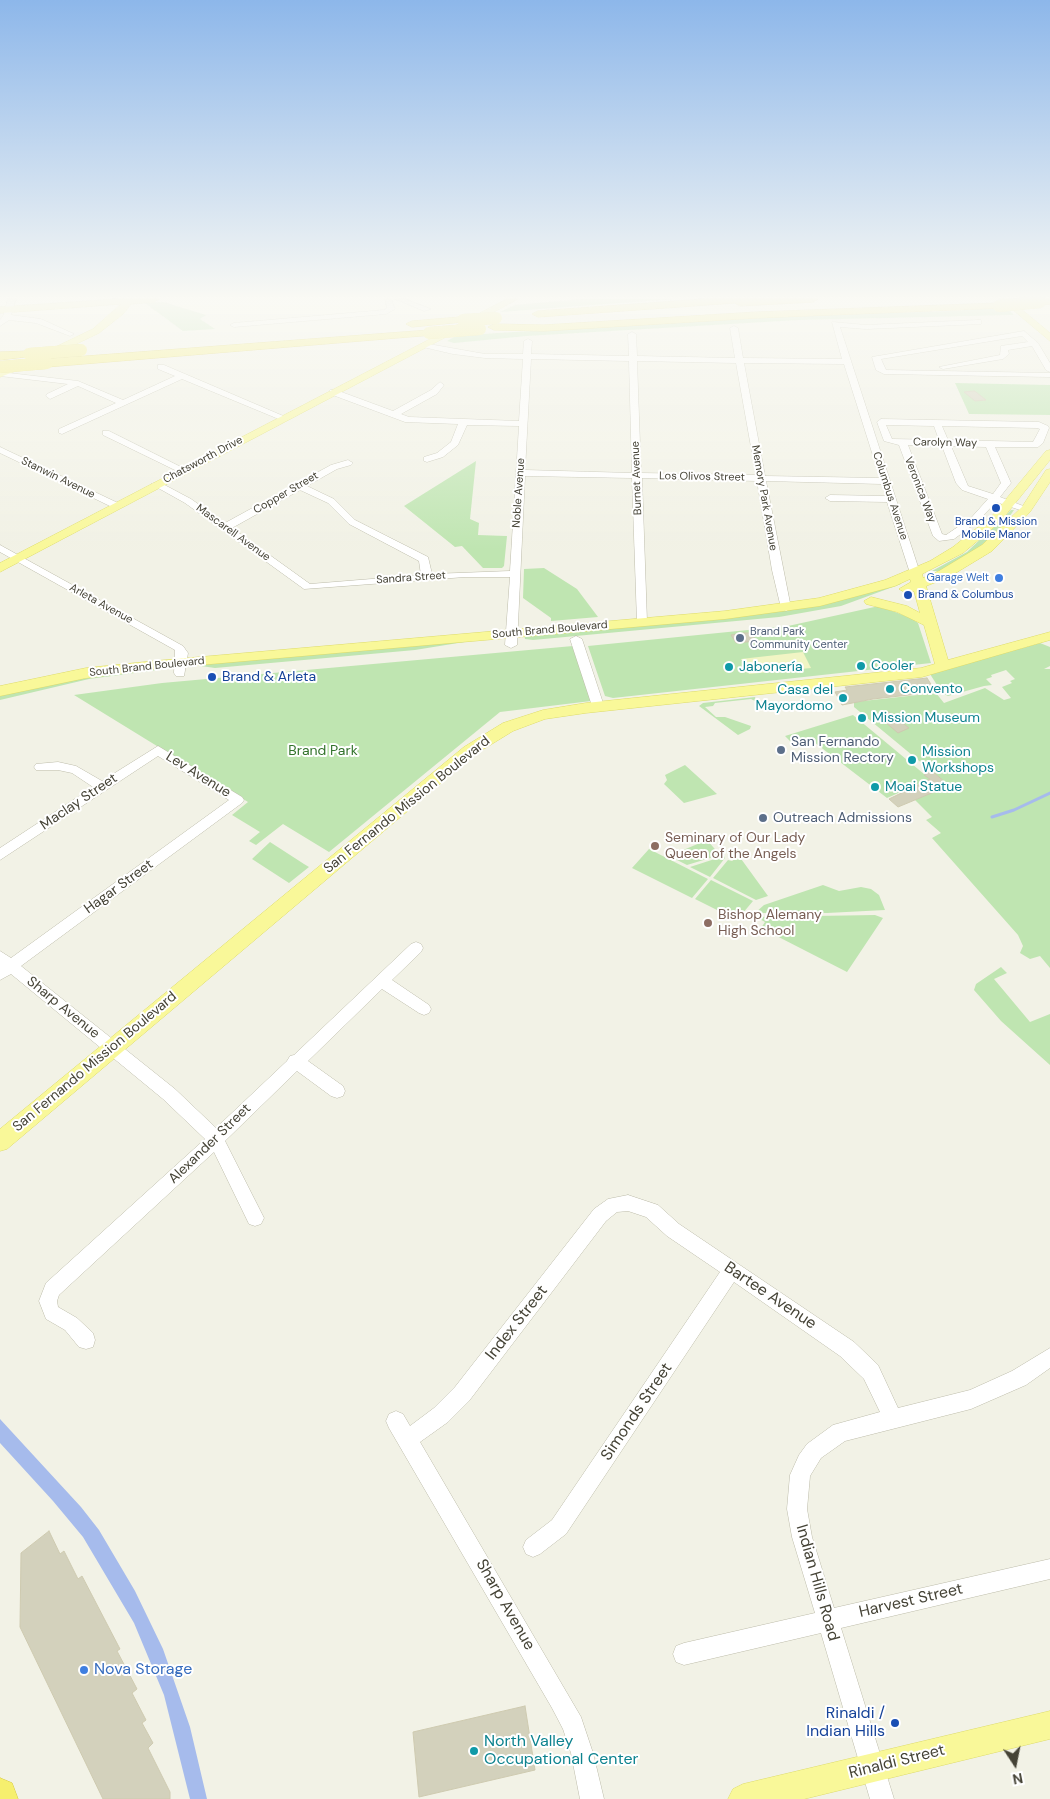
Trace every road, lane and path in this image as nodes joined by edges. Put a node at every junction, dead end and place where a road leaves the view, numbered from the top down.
1 (78, 383) joint
2 (167, 383) edge
3 (199, 383) edge
4 (349, 383) edge
5 (525, 383) edge
6 (634, 383) edge
7 (744, 383) edge
8 (854, 383) edge
9 (440, 386) dead end
10 (333, 392) junction
11 (50, 396) dead end
12 (122, 403) junction
13 (393, 415) junction
14 (284, 418) junction
15 (463, 423) junction
16 (937, 423) junction
17 (523, 424) junction
18 (62, 431) dead end
19 (106, 433) dead end
20 (902, 442) junction
21 (945, 443) junction
22 (989, 444) junction
23 (0, 450) edge
24 (1050, 453) edge
25 (427, 459) dead end
26 (348, 463) dead end
27 (182, 470) junction
28 (520, 473) junction
29 (1050, 473) edge
30 (637, 475) junction
31 (761, 478) junction
32 (885, 481) junction
33 (156, 484) junction
34 (299, 486) junction
35 (830, 498) dead end
36 (890, 499) junction
37 (994, 499) junction
38 (1010, 504) junction
39 (115, 506) junction
40 (1026, 509) junction
41 (226, 528) junction
42 (0, 548) edge
43 (19, 558) junction
44 (0, 568) edge
45 (514, 574) junction
46 (427, 577) junction
47 (917, 578) junction
48 (308, 586) joint
49 (871, 601) junction
50 (786, 608) junction
51 (642, 622) junction
52 (930, 623) junction
53 (1050, 636) edge
54 (510, 639) junction
55 (576, 639) junction
56 (1013, 647) junction
57 (937, 648) junction
58 (943, 667) junction
59 (181, 668) junction
60 (0, 691) edge
61 (0, 703) edge
62 (598, 706) junction
63 (158, 750) joint
64 (40, 767) dead end
65 (102, 787) junction
66 (238, 800) joint
67 (0, 855) edge
68 (416, 948) dead end
69 (4, 966) edge
70 (381, 981) junction
71 (424, 1009) dead end
72 (112, 1048) junction
73 (295, 1061) junction
74 (337, 1091) dead end
75 (216, 1139) junction
76 (0, 1142) edge
77 (621, 1204) joint
78 (255, 1218) dead end
79 (732, 1270) junction
80 (86, 1340) dead end
81 (1050, 1357) edge
82 (893, 1419) junction
83 (396, 1421) dead end
84 (408, 1439) junction
85 (534, 1547) dead end
86 (1050, 1569) edge
87 (826, 1621) junction
88 (684, 1654) dead end
89 (1050, 1724) edge
90 (873, 1767) junction
91 (0, 1795) edge
92 (1, 1799) edge
93 (592, 1799) edge
94 (743, 1799) edge
95 (882, 1799) edge

1 - 11 street
1 - 12 street
2 - 12 street
3 - 14 street
4 - 10 main road, Chatsworth Drive
5 - 17 street, Noble Avenue
6 - 30 street, Burnet Avenue
7 - 31 street, Memory Park Avenue
8 - 32 street, Columbus Avenue
9 - 13 street
10 - 13 street
10 - 14 main road, Chatsworth Drive
12 - 18 street
13 - 15 street
14 - 27 main road, Chatsworth Drive
15 - 17 street
15 - 25 street
16 - 20 street, Veronica Way
16 - 21 street
16 - 22 street, Carolyn Way
17 - 28 street, Noble Avenue
19 - 27 street
20 - 21 street, Carolyn Way
20 - 37 street, Veronica Way
21 - 22 street, Carolyn Way
21 - 37 street
22 - 37 street
23 - 39 street, Stanwin Avenue
24 - 38 main road, South Brand Boulevard
26 - 34 street, Copper Street
27 - 33 main road, Chatsworth Drive
28 - 30 street, Los Olivos Street
28 - 45 street, Noble Avenue
29 - 40 main road, South Brand Boulevard
30 - 31 street, Los Olivos Street
30 - 51 street, Burnet Avenue
31 - 32 street, Los Olivos Street
31 - 50 street, Memory Park Avenue
32 - 36 street, Columbus Avenue
33 - 39 main road, Chatsworth Drive
33 - 41 street, Mascarell Avenue
34 - 41 street, Copper Street
34 - 46 street
35 - 36 street
36 - 47 street, Columbus Avenue
37 - 38 street
38 - 40 street
38 - 47 main road, South Brand Boulevard
39 - 43 main road, Chatsworth Drive
40 - 47 main road, South Brand Boulevard
41 - 48 street, Mascarell Avenue
42 - 43 street, Arleta Avenue
43 - 44 main road, Chatsworth Drive
43 - 59 street, Arleta Avenue
45 - 46 street, Sandra Street
45 - 54 street, Noble Avenue
46 - 48 street, Sandra Street
47 - 49 main road, South Brand Boulevard
47 - 50 main road, South Brand Boulevard
47 - 52 main road, Columbus Avenue
49 - 52 main road
49 - 55 main road, South Brand Boulevard
50 - 51 main road, South Brand Boulevard
51 - 54 main road, South Brand Boulevard
52 - 57 main road, Columbus Avenue
53 - 56 main road, San Fernando Mission Boulevard
54 - 55 main road, South Brand Boulevard
54 - 59 main road, South Brand Boulevard
55 - 62 street
56 - 57 main road
56 - 58 main road, San Fernando Mission Boulevard
57 - 58 main road, Columbus Avenue
58 - 62 main road, San Fernando Mission Boulevard
59 - 60 main road, South Brand Boulevard
59 - 61 main road, South Brand Boulevard
62 - 72 main road, San Fernando Mission Boulevard
63 - 65 street, Maclay Street
63 - 66 street, Lev Avenue
64 - 65 street
65 - 67 street, Maclay Street
66 - 69 street, Hagar Street
68 - 70 street, Alexander Street
69 - 72 street, Sharp Avenue
70 - 71 street
70 - 73 street, Alexander Street
72 - 75 street, Sharp Avenue
72 - 76 main road, San Fernando Mission Boulevard
73 - 74 street
73 - 75 street, Alexander Street
75 - 78 street, Sharp Avenue
75 - 80 street, Alexander Street
77 - 79 street, Bartee Avenue
77 - 84 street, Index Street
79 - 82 street, Bartee Avenue
79 - 85 street, Simonds Street
81 - 82 street, Indian Hills Road
82 - 87 street, Indian Hills Road
83 - 84 street, Sharp Avenue
84 - 93 street, Sharp Avenue
86 - 87 street, Harvest Street
87 - 88 street, Harvest Street
87 - 90 street, Indian Hills Road
89 - 90 main road, Rinaldi Street
90 - 94 main road, Rinaldi Street
90 - 95 street, Indian Hills Road
91 - 92 highway

